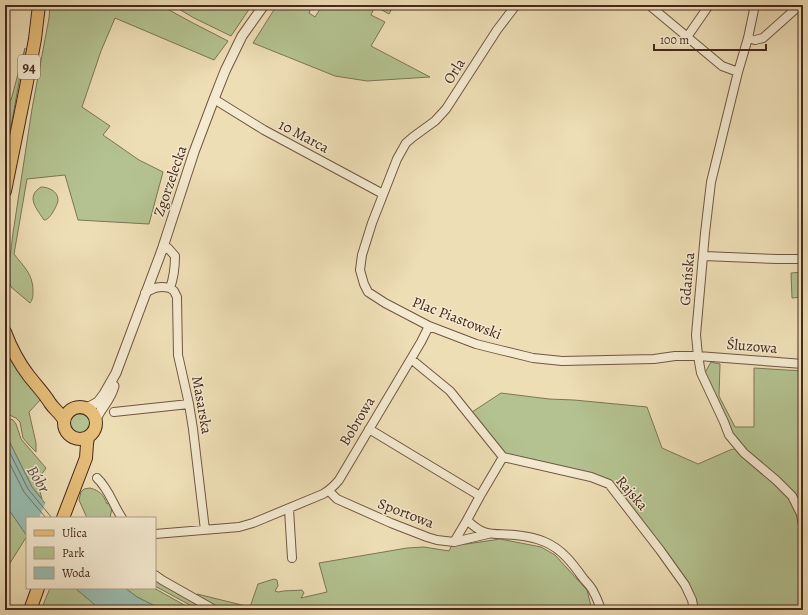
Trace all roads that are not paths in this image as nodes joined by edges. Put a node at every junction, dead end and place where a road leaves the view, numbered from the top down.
1 (39, 5) edge
2 (264, 5) edge
3 (516, 5) edge
4 (649, 5) edge
5 (709, 5) edge
6 (755, 5) edge
7 (800, 5) edge
8 (687, 36) junction
9 (748, 38) junction
10 (738, 72) junction
11 (214, 100) junction
12 (406, 143) joint
13 (5, 191) edge
14 (383, 194) junction
15 (162, 250) junction
16 (704, 256) junction
17 (803, 259) edge
18 (170, 288) junction
19 (146, 293) junction
20 (429, 326) junction
21 (5, 332) edge
22 (698, 356) junction
23 (411, 359) junction
24 (803, 364) edge
25 (116, 373) junction
26 (44, 394) junction
27 (189, 404) junction
28 (73, 408) junction
29 (87, 408) junction
30 (114, 412) dead end
31 (96, 419) junction
32 (64, 420) junction
33 (369, 429) junction
34 (88, 437) junction
35 (74, 439) junction
36 (503, 457) junction
37 (80, 473) junction
38 (97, 478) dead end
39 (329, 491) junction
40 (480, 496) junction
41 (289, 509) junction
42 (115, 514) edge
43 (63, 517) edge
44 (467, 520) junction
45 (803, 525) edge
46 (205, 530) junction
47 (156, 534) edge
48 (489, 534) junction
49 (454, 542) junction
50 (292, 558) dead end
51 (156, 576) edge
52 (38, 589) edge
53 (31, 606) edge
54 (215, 610) edge
55 (601, 610) edge
56 (694, 610) edge

1 - 13 main road, 94
2 - 11 street, Zgorzelecka
3 - 12 street, Orla
4 - 8 street
5 - 8 street
6 - 9 street, Gdańska
7 - 9 street
8 - 10 street
9 - 10 street, Gdańska
10 - 16 street, Gdańska
11 - 14 street, 10 Marca
11 - 15 street, Zgorzelecka
12 - 14 street, Plac Piastowski
14 - 20 street, Plac Piastowski
15 - 18 street
15 - 19 street, Zgorzelecka
16 - 17 street
16 - 22 street, Gdańska
18 - 19 street
18 - 27 street, Masarska
19 - 25 street, Zgorzelecka
20 - 22 street, Plac Piastowski
20 - 23 street, Bobrowa
21 - 26 main road
22 - 24 street, Śluzowa
22 - 45 street, Gdańska
23 - 33 street, Bobrowa
23 - 36 street
25 - 29 street, Zgorzelecka
25 - 31 street, Zgorzelecka
26 - 28 main road
26 - 32 main road
27 - 30 street
27 - 46 street, Masarska
28 - 29 main road
28 - 32 main road
29 - 31 main road
31 - 34 main road
32 - 35 main road
33 - 39 street, Bobrowa
33 - 40 street
34 - 35 main road
34 - 37 main road
35 - 37 main road
36 - 40 street
36 - 56 street, Rajska
37 - 43 main road
38 - 42 street
39 - 41 street, Bobrowa
39 - 49 street, Sportowa
40 - 44 street
41 - 46 street, Bobrowa
41 - 50 street
44 - 48 street
44 - 49 street
46 - 47 street, Bobrowa
48 - 49 street
48 - 55 street
51 - 54 street
52 - 53 main road

